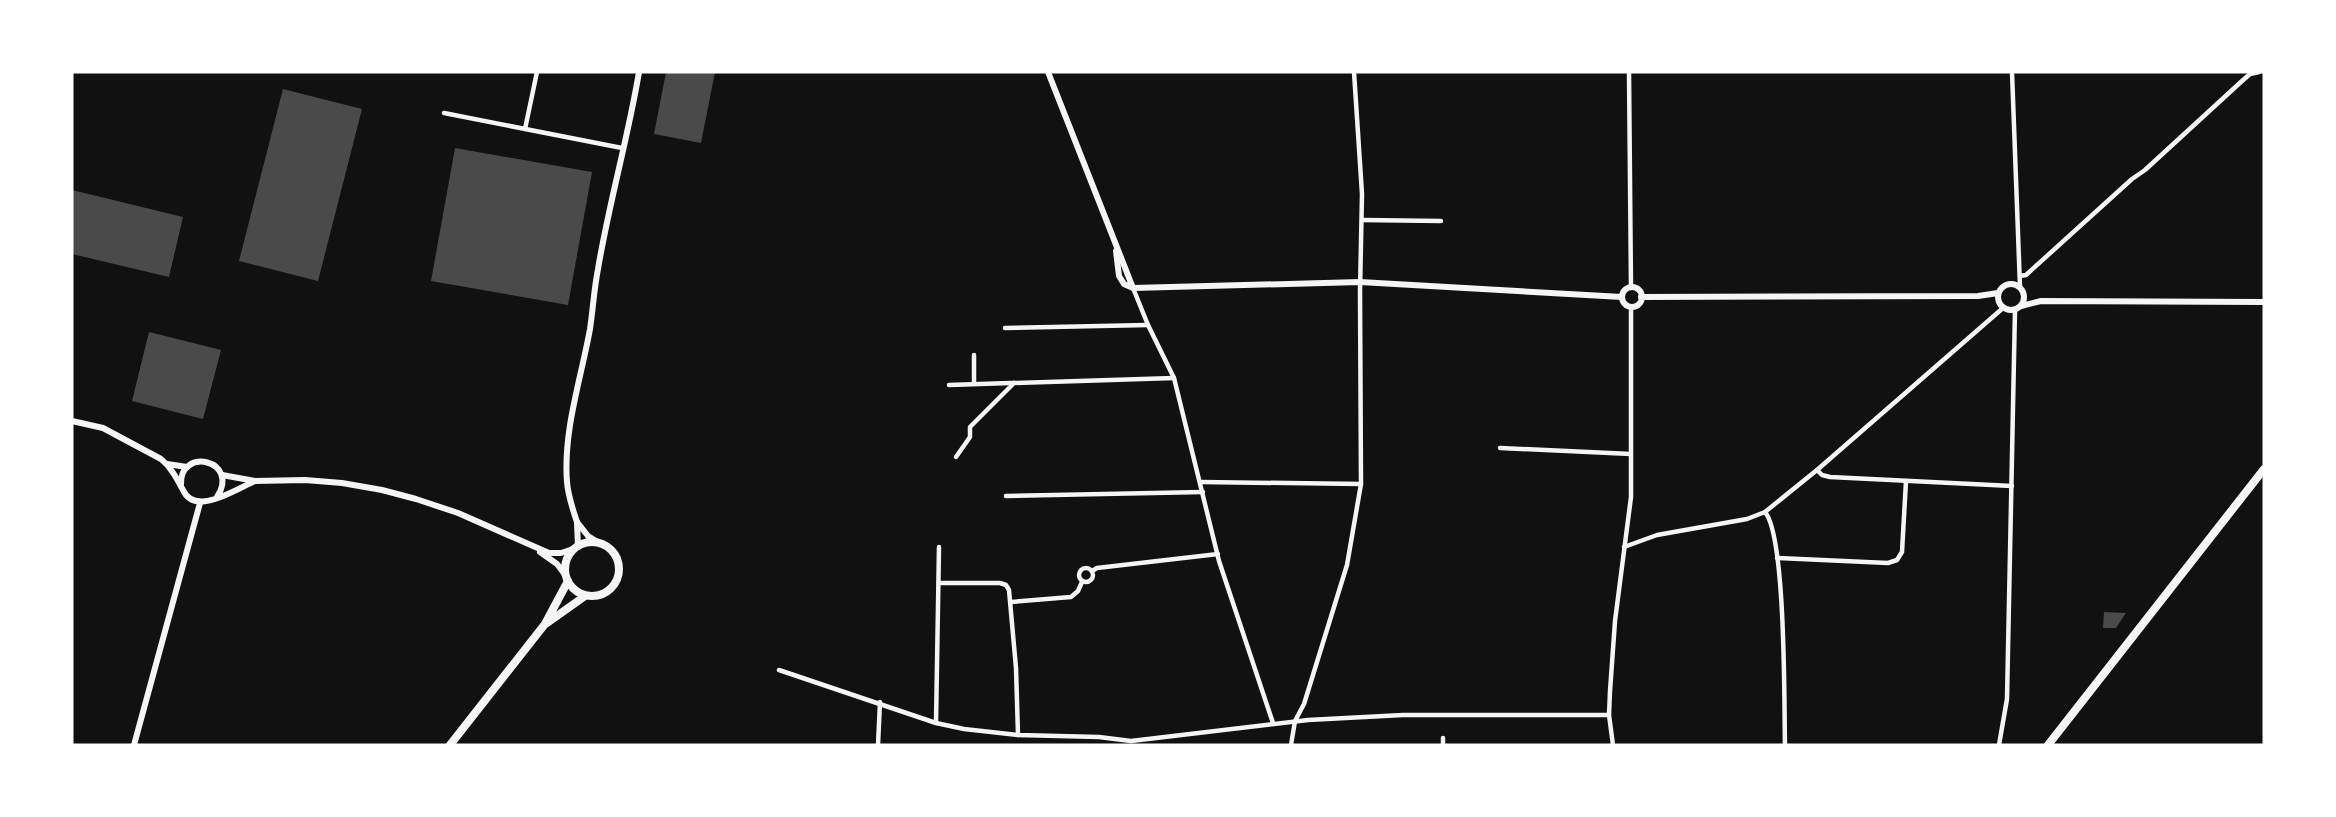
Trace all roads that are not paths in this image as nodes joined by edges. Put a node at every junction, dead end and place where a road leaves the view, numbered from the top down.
1 (537, 72) edge
2 (639, 72) edge
3 (1048, 72) edge
4 (1354, 72) edge
5 (1629, 72) edge
6 (2012, 72) edge
7 (2259, 72) edge
8 (444, 113) dead end
9 (525, 129) junction
10 (622, 148) junction
11 (1362, 220) junction
12 (1442, 221) dead end
13 (2020, 276) junction
14 (1360, 282) junction
15 (1132, 288) junction
16 (1631, 288) junction
17 (2022, 291) junction
18 (1998, 293) junction
19 (1978, 296) junction
20 (1622, 297) junction
21 (1641, 297) junction
22 (2041, 301) junction
23 (2264, 303) edge
24 (2001, 306) junction
25 (1631, 307) junction
26 (2018, 308) junction
27 (1148, 326) junction
28 (1005, 328) dead end
29 (974, 355) dead end
30 (1174, 378) junction
31 (974, 383) junction
32 (1014, 383) junction
33 (949, 385) dead end
34 (72, 421) edge
35 (1500, 448) dead end
36 (1631, 454) junction
37 (956, 457) dead end
38 (167, 464) junction
39 (187, 467) junction
40 (2264, 469) edge
41 (1817, 470) junction
42 (222, 475) junction
43 (255, 481) junction
44 (1906, 481) junction
45 (1201, 482) junction
46 (1361, 483) junction
47 (181, 486) junction
48 (2012, 486) junction
49 (1203, 492) junction
50 (1006, 496) dead end
51 (217, 497) junction
52 (200, 503) junction
53 (1765, 512) junction
54 (577, 522) junction
55 (599, 543) junction
56 (577, 547) junction
57 (1624, 547) junction
58 (535, 548) junction
59 (939, 548) dead end
60 (1218, 554) junction
61 (1777, 558) junction
62 (1092, 571) junction
63 (567, 578) junction
64 (1082, 582) junction
65 (939, 584) junction
66 (585, 596) junction
67 (1011, 602) junction
68 (545, 624) junction
69 (779, 670) dead end
70 (880, 702) junction
71 (1609, 715) junction
72 (1295, 721) junction
73 (936, 723) junction
74 (1273, 723) junction
75 (1018, 735) junction
76 (1155, 738) junction
77 (1443, 738) dead end
78 (1130, 743) edge
79 (134, 745) edge
80 (450, 745) edge
81 (878, 745) edge
82 (1155, 745) edge
83 (1292, 745) edge
84 (1443, 745) edge
85 (1613, 745) edge
86 (1785, 745) edge
87 (1999, 745) edge
88 (2048, 745) edge

1 - 9 street
2 - 10 street
3 - 15 street
4 - 11 street
5 - 16 street
6 - 13 street
7 - 13 street
8 - 9 street
9 - 10 street
10 - 54 street
11 - 12 street
11 - 14 street
13 - 17 street
14 - 15 street
14 - 20 street
14 - 46 street
15 - 27 street
16 - 20 street
16 - 21 street
17 - 18 street
17 - 22 street
17 - 26 street
18 - 19 street
18 - 24 street
19 - 21 street
19 - 24 street
20 - 25 street
21 - 25 street
22 - 23 street
22 - 26 street
24 - 26 street
24 - 41 street
25 - 36 street
26 - 48 street
27 - 28 street
27 - 30 street
29 - 31 street
30 - 32 street
30 - 45 street
31 - 32 street
31 - 33 street
32 - 37 street
34 - 38 street
35 - 36 street
36 - 57 street
38 - 39 street
38 - 47 street
39 - 42 street
39 - 47 street
40 - 88 main road
41 - 44 street
41 - 53 street
42 - 43 street
42 - 51 street
43 - 51 street
43 - 58 street
44 - 48 street
44 - 61 street
45 - 46 street
45 - 49 street
46 - 72 street
47 - 52 street
48 - 87 street
49 - 50 street
49 - 60 street
51 - 52 street
52 - 79 street
53 - 57 street
53 - 61 street
54 - 55 street
54 - 56 street
55 - 56 main road
55 - 66 main road
56 - 58 street
56 - 63 main road
57 - 71 street
58 - 63 street
59 - 65 street
60 - 62 street
60 - 74 street
61 - 86 street
62 - 64 street
62 - 64 street
63 - 66 main road
63 - 68 main road
64 - 67 street
65 - 67 street
65 - 73 street
66 - 68 main road
67 - 75 street
68 - 80 main road
69 - 70 street
70 - 73 street
70 - 81 street
71 - 72 street
71 - 85 street
72 - 74 street
72 - 83 street
73 - 75 street
74 - 76 street
75 - 78 street
76 - 78 street
76 - 82 street
77 - 84 street

